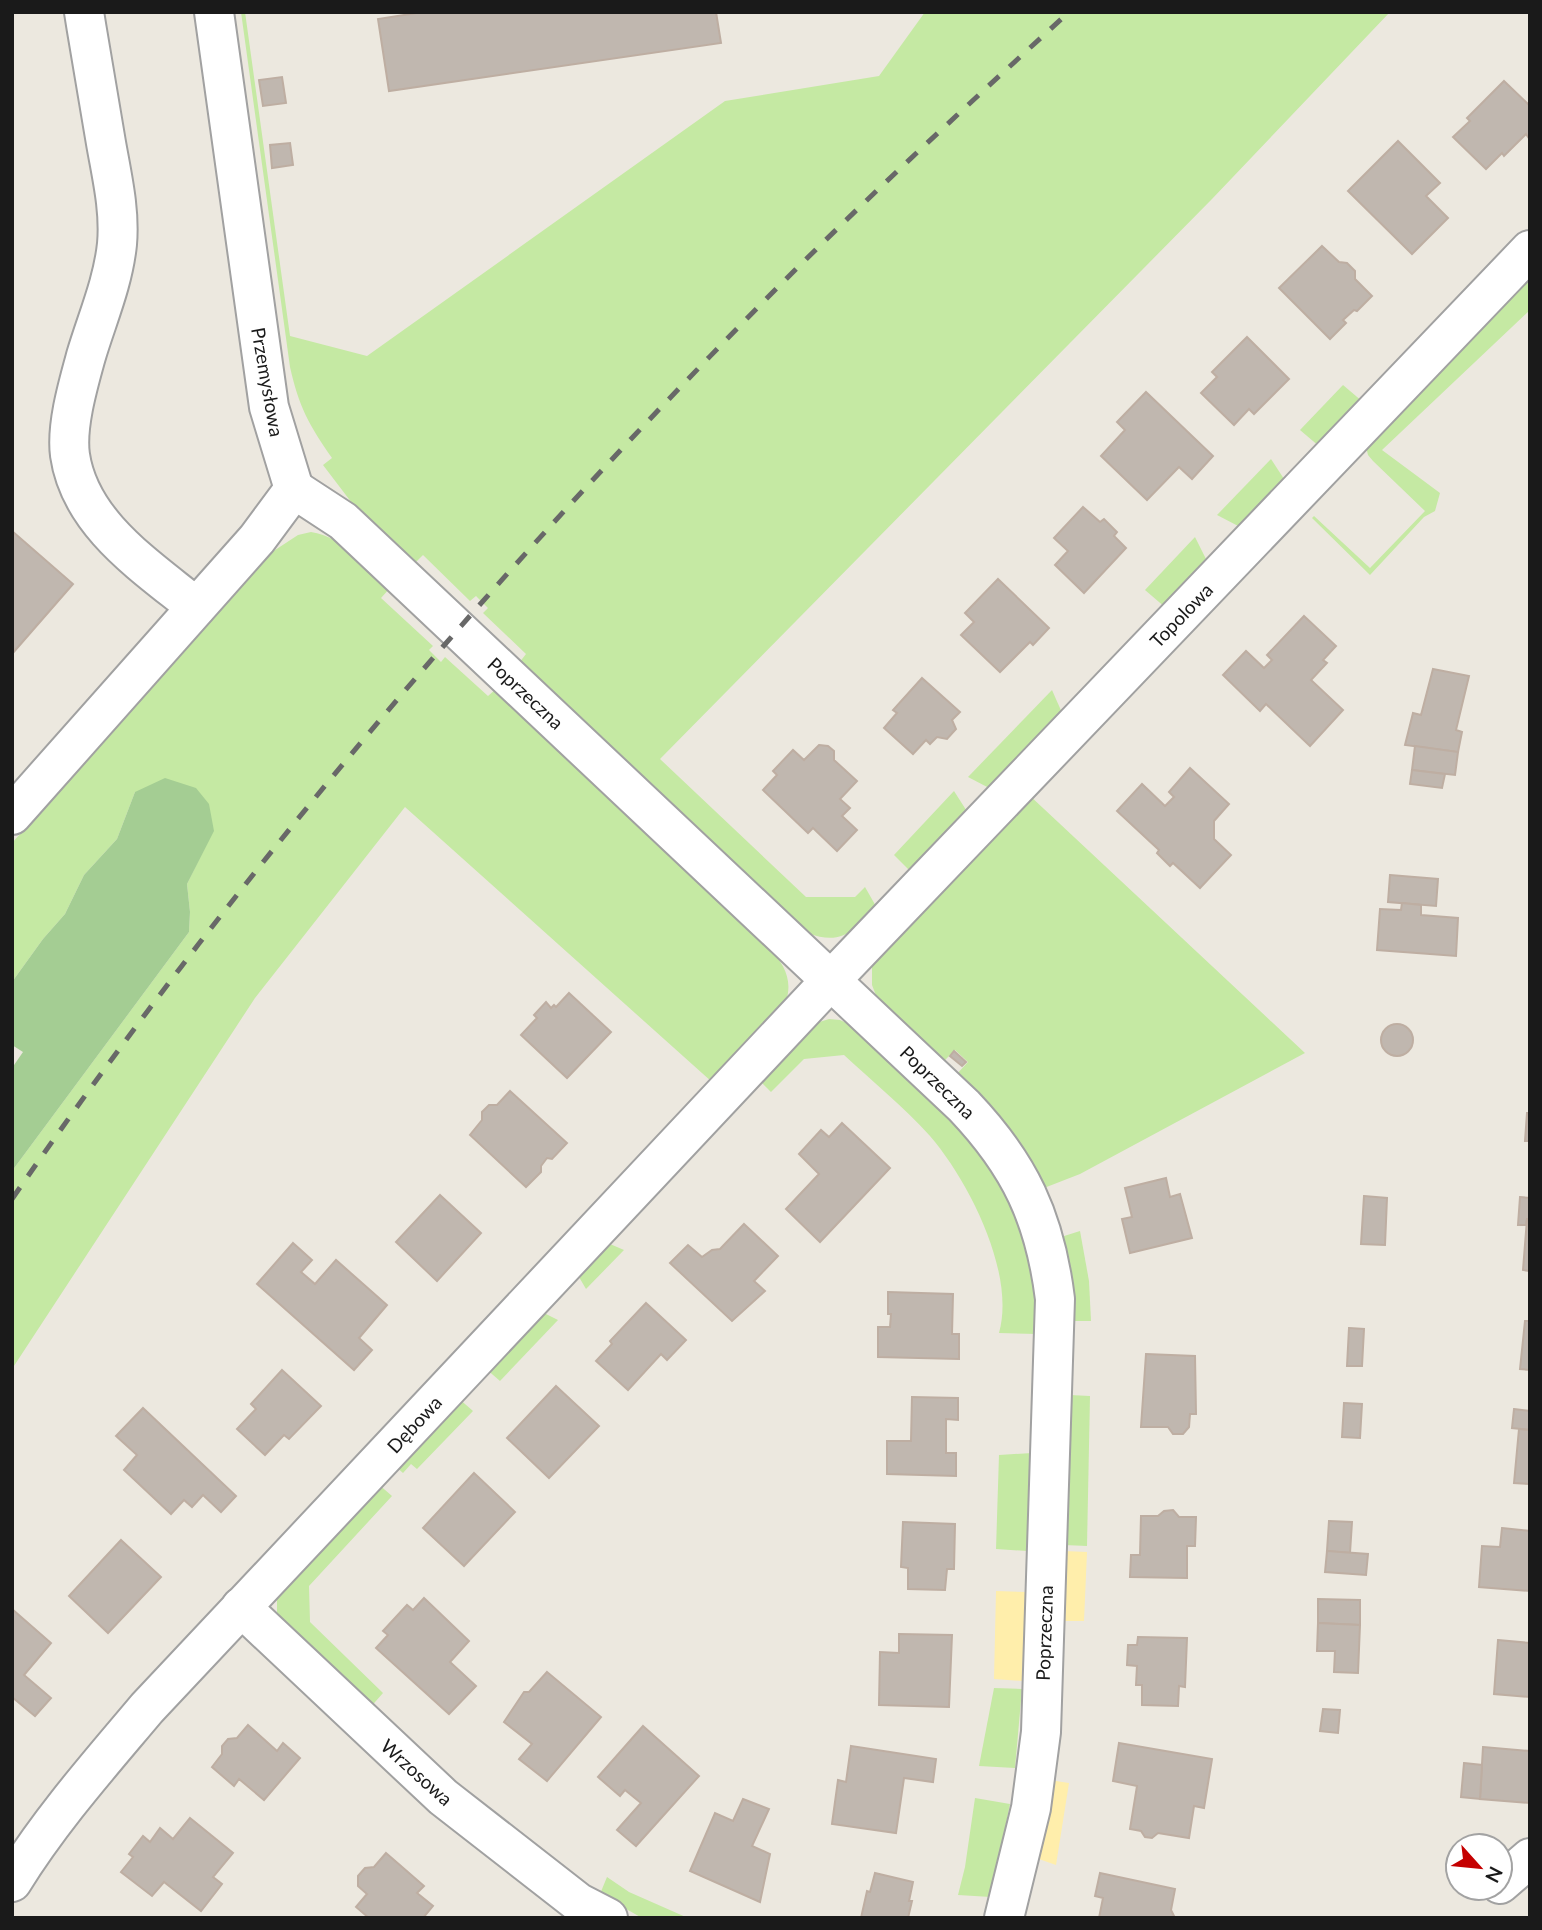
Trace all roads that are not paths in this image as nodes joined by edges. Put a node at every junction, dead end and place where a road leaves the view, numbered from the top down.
1 (84, 12) edge
2 (214, 12) edge
3 (1530, 250) edge
4 (294, 489) junction
5 (196, 607) junction
6 (12, 815) edge
7 (832, 979) junction
8 (241, 1607) junction
9 (1530, 1858) edge
10 (1514, 1872) edge
11 (12, 1882) edge
12 (608, 1918) edge
13 (1004, 1918) edge

1 - 5 street
2 - 4 street, Przemysłowa
3 - 7 street, Topolowa
4 - 5 street
4 - 7 street, Poprzeczna
5 - 6 street
7 - 8 street, Dębowa
7 - 13 street, Poprzeczna
8 - 11 street, Dębowa
8 - 12 street, Wrzosowa
9 - 10 street

